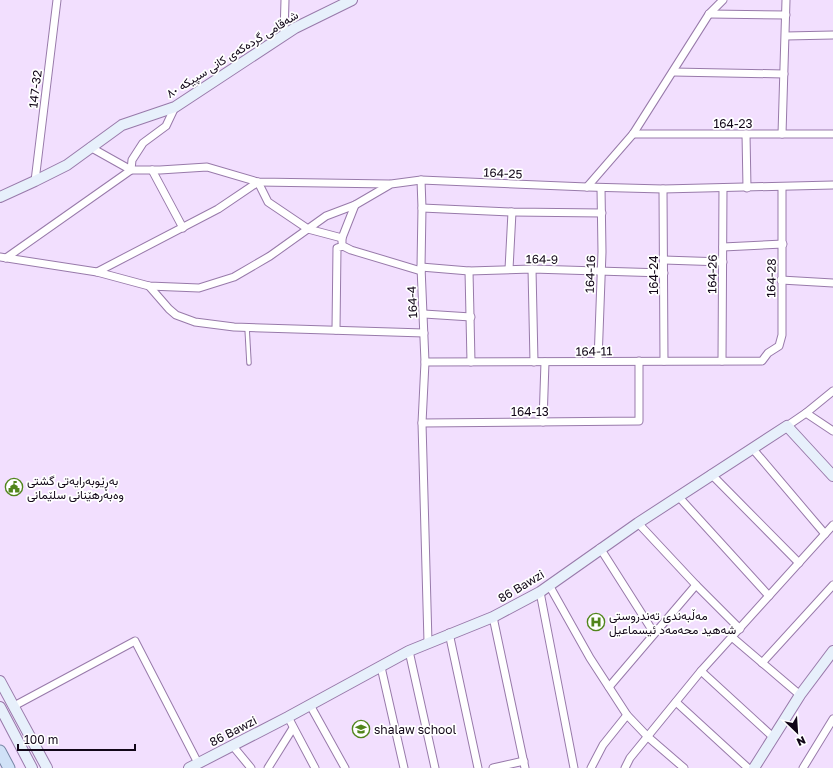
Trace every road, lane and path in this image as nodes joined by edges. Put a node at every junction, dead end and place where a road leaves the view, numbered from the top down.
1 (57, 0) edge
2 (285, 0) edge
3 (352, 0) edge
4 (724, 0) edge
5 (786, 0) edge
6 (709, 14) junction
7 (786, 15) junction
8 (284, 35) junction
9 (833, 35) edge
10 (786, 36) junction
11 (673, 72) junction
12 (784, 74) junction
13 (176, 106) junction
14 (633, 134) junction
15 (746, 134) junction
16 (782, 134) junction
17 (833, 134) edge
18 (90, 147) junction
19 (131, 170) junction
20 (152, 170) junction
21 (421, 180) junction
22 (35, 181) junction
23 (258, 182) junction
24 (391, 184) junction
25 (833, 185) edge
26 (587, 187) junction
27 (601, 188) junction
28 (723, 188) junction
29 (747, 188) junction
30 (782, 188) junction
31 (663, 189) junction
32 (0, 197) edge
33 (355, 205) junction
34 (422, 208) junction
35 (512, 212) junction
36 (602, 213) junction
37 (184, 228) junction
38 (308, 229) junction
39 (342, 238) junction
40 (783, 244) junction
41 (343, 246) junction
42 (723, 247) junction
43 (3, 257) edge
44 (664, 260) junction
45 (723, 262) junction
46 (421, 269) junction
47 (509, 269) junction
48 (532, 269) junction
49 (601, 271) junction
50 (97, 272) junction
51 (469, 272) junction
52 (664, 273) junction
53 (780, 280) junction
54 (833, 283) edge
55 (150, 286) junction
56 (424, 314) junction
57 (471, 317) junction
58 (247, 327) junction
59 (336, 330) junction
60 (424, 333) junction
61 (762, 360) joint
62 (598, 361) junction
63 (639, 361) junction
64 (664, 361) junction
65 (722, 361) junction
66 (425, 362) junction
67 (471, 362) junction
68 (534, 362) junction
69 (545, 362) junction
70 (249, 363) dead end
71 (833, 391) edge
72 (806, 414) junction
73 (543, 422) junction
74 (422, 423) junction
75 (787, 426) junction
76 (833, 431) edge
77 (752, 448) junction
78 (711, 474) junction
79 (833, 476) edge
80 (678, 496) junction
81 (638, 523) junction
82 (833, 525) edge
83 (825, 534) junction
84 (600, 548) junction
85 (799, 563) junction
86 (833, 584) edge
87 (549, 585) junction
88 (696, 586) junction
89 (540, 592) junction
90 (769, 596) junction
91 (494, 617) junction
92 (740, 629) junction
93 (654, 633) junction
94 (449, 634) junction
95 (733, 638) junction
96 (428, 642) junction
97 (409, 651) junction
98 (833, 651) edge
99 (762, 663) junction
100 (381, 667) junction
101 (701, 671) junction
102 (0, 681) edge
103 (609, 687) junction
104 (800, 695) junction
105 (676, 702) junction
106 (310, 705) junction
107 (14, 706) junction
108 (0, 707) edge
109 (627, 715) junction
110 (288, 717) junction
111 (833, 719) edge
112 (293, 728) junction
113 (648, 737) junction
114 (773, 737) junction
115 (232, 745) junction
116 (0, 751) edge
117 (525, 764) edge
118 (193, 766) edge
119 (10, 768) edge
120 (32, 768) edge
121 (47, 768) edge
122 (251, 768) edge
123 (268, 768) edge
124 (315, 768) edge
125 (345, 768) edge
126 (404, 768) edge
127 (435, 768) edge
128 (478, 768) edge
129 (493, 768) edge
130 (574, 768) edge
131 (592, 768) edge
132 (625, 768) edge
133 (684, 768) edge
134 (748, 768) edge
135 (754, 768) edge
136 (803, 768) edge

1 - 22 street, 147-32
2 - 8 street
3 - 8 street, شەقامی گردەکەی کانی سپیکە ٨٠
4 - 6 street
5 - 7 street
6 - 7 street
6 - 11 street
7 - 10 street
8 - 13 street, شەقامی گردەکەی کانی سپیکە ٨٠
9 - 10 street
10 - 12 street
11 - 12 street
11 - 14 street
12 - 16 street
13 - 18 street, شەقامی گردەکەی کانی سپیکە ٨٠
13 - 19 street
14 - 15 street, 164-23
14 - 26 street
15 - 16 street, 164-23
15 - 29 street
16 - 17 street, 164-23
18 - 19 street
18 - 22 street, شەقامی گردەکەی کانی سپیکە ٨٠
19 - 20 street
19 - 43 street
20 - 23 street
20 - 37 street
21 - 24 street, 164-25
21 - 26 street, 164-25
21 - 34 street, 164-4
22 - 32 street, شەقامی گردەکەی کانی سپیکە ٨٠
23 - 24 street
23 - 37 street
23 - 38 street
24 - 33 street, 164-25
25 - 30 street, 164-25
26 - 27 street, 164-25
27 - 31 street, 164-25
27 - 36 street, 164-16
28 - 29 street, 164-25
28 - 31 street, 164-25
28 - 42 street, 164-26
29 - 30 street, 164-25
30 - 40 street, 164-28
31 - 44 street, 164-24
33 - 38 street, 164-25
33 - 39 street
34 - 35 street
34 - 46 street, 164-4
35 - 36 street
35 - 47 street
36 - 49 street, 164-16
37 - 50 street
38 - 39 street
38 - 55 street, 164-25
39 - 41 street
40 - 42 street
40 - 53 street, 164-28
41 - 46 street, 164-9
41 - 59 street
42 - 45 street, 164-26
43 - 50 street
44 - 45 street
44 - 52 street, 164-24
45 - 65 street, 164-26
46 - 51 street, 164-9
46 - 56 street, 164-4
47 - 48 street, 164-9
47 - 51 street, 164-9
48 - 49 street, 164-9
48 - 68 street
49 - 52 street, 164-9
49 - 62 street, 164-16
50 - 55 street
51 - 57 street
52 - 64 street, 164-24
53 - 54 street
53 - 61 street, 164-28
55 - 58 street
56 - 57 street
56 - 60 street, 164-4
57 - 67 street
58 - 59 street
58 - 70 lane
59 - 60 street
60 - 66 street, 164-4
61 - 65 street, 164-11
62 - 63 street, 164-11
62 - 69 street, 164-11
63 - 64 street, 164-11
63 - 73 street, 164-13
64 - 65 street, 164-11
66 - 67 street, 164-11
66 - 74 street, 164-4
67 - 68 street, 164-11
68 - 69 street, 164-11
69 - 73 street
71 - 72 street
72 - 75 street
72 - 76 street
73 - 74 street, 164-13
74 - 96 street, 164-4
75 - 77 street, 86 Bawzi
75 - 79 street
77 - 78 street, 86 Bawzi
77 - 83 street
78 - 80 street, 86 Bawzi
78 - 85 street
80 - 81 street, 86 Bawzi
80 - 90 street
81 - 84 street, 86 Bawzi
81 - 88 street
82 - 83 street
83 - 85 street
84 - 87 street, 86 Bawzi
84 - 93 street
85 - 90 street
86 - 99 street
87 - 89 street, 86 Bawzi
87 - 103 street
88 - 92 street
88 - 93 street
89 - 91 street, 86 Bawzi
89 - 130 street
90 - 92 street
91 - 94 street, 86 Bawzi
91 - 117 street
92 - 95 street
93 - 103 street
94 - 96 street, 86 Bawzi
94 - 128 street
95 - 99 street
95 - 101 street
96 - 97 street, 86 Bawzi
97 - 100 street, 86 Bawzi
97 - 127 street
98 - 104 street
99 - 104 street
100 - 106 street, 86 Bawzi
100 - 126 street
101 - 105 street
101 - 114 street
102 - 107 street
103 - 109 street
104 - 114 street
105 - 113 street
105 - 134 street
106 - 110 street, 86 Bawzi
106 - 125 street
107 - 118 street
107 - 121 street
108 - 120 street
109 - 113 street
109 - 131 street
110 - 112 street
110 - 115 street, 86 Bawzi
111 - 136 street
112 - 123 street
112 - 124 street
113 - 132 street
113 - 133 street
114 - 135 street
115 - 118 street, 86 Bawzi
115 - 122 street
116 - 119 main road
117 - 129 street

